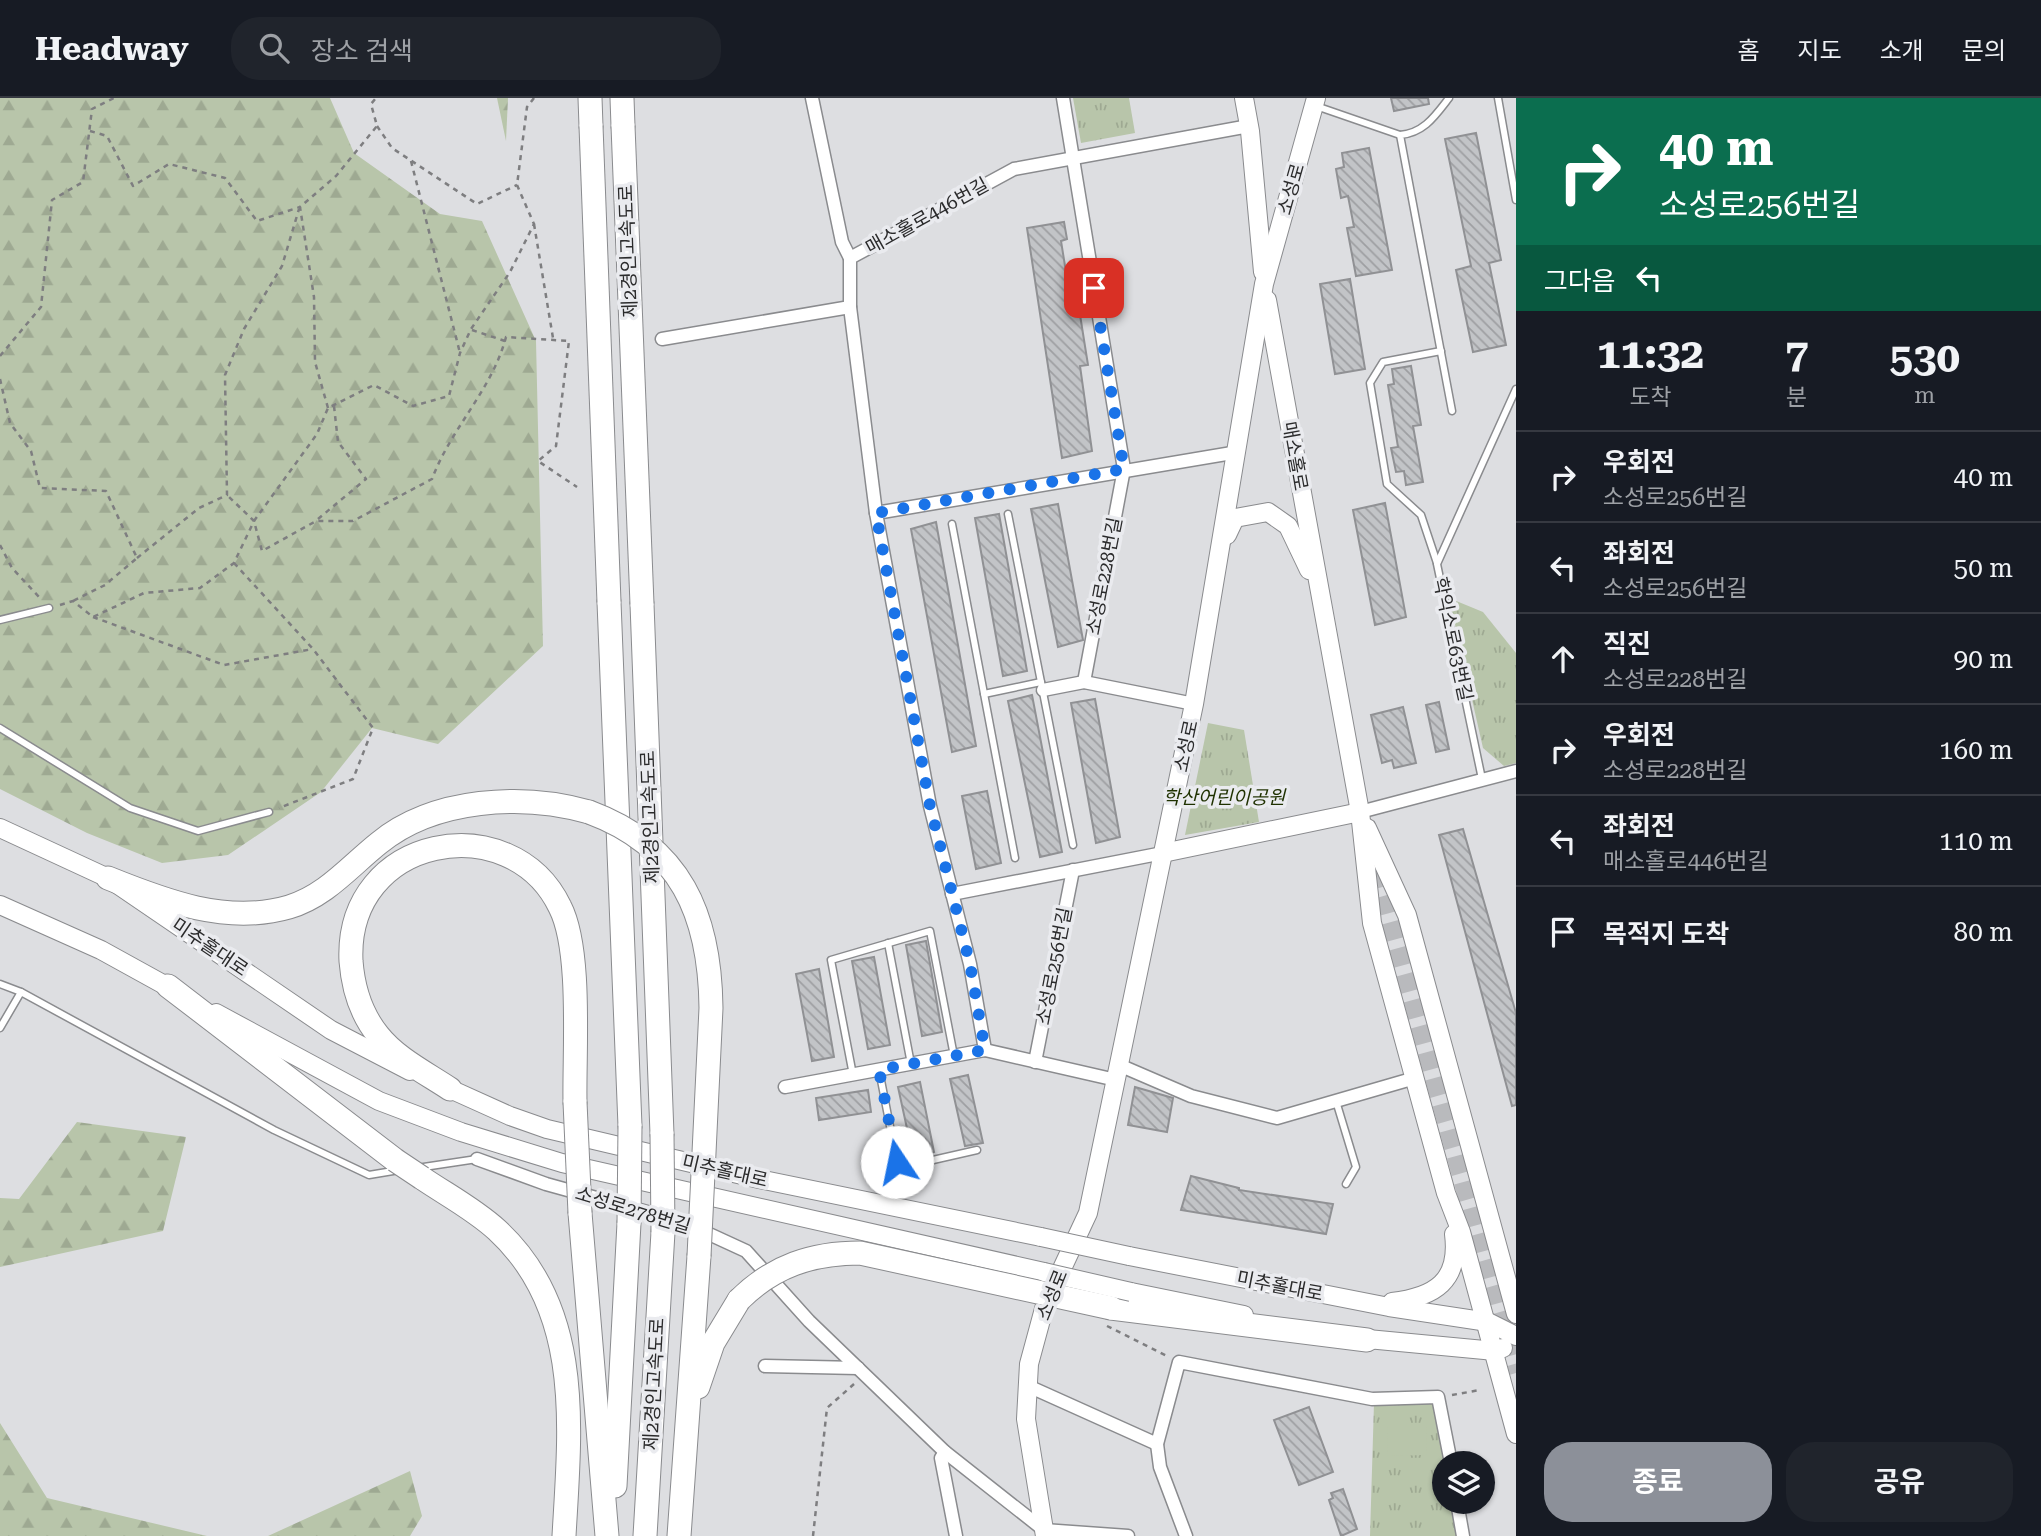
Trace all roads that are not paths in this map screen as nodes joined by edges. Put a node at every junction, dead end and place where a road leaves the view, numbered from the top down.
1 (590, 98) edge
2 (622, 98) edge
3 (812, 98) edge
4 (1063, 98) edge
5 (1244, 98) edge
6 (1449, 98) edge
7 (1499, 98) edge
8 (1315, 102) edge
9 (1249, 126) junction
10 (1400, 135) junction
11 (1073, 158) junction
12 (1516, 200) edge
13 (850, 258) junction
14 (1264, 284) junction
15 (850, 307) junction
16 (662, 339) dead end
17 (1441, 351) junction
18 (1516, 389) edge
19 (1452, 411) dead end
20 (1238, 452) junction
21 (1124, 469) junction
22 (876, 513) junction
23 (1008, 514) dead end
24 (951, 524) dead end
25 (1222, 545) junction
26 (1437, 563) junction
27 (1321, 598) junction
28 (49, 608) road end
29 (0, 620) edge
30 (1084, 682) junction
31 (1042, 686) junction
32 (984, 694) junction
33 (1194, 704) junction
34 (0, 728) edge
35 (1516, 771) edge
36 (1482, 779) junction
37 (269, 812) road end
38 (1360, 812) junction
39 (0, 828) edge
40 (1073, 845) dead end
41 (1163, 853) junction
42 (1015, 859) dead end
43 (1073, 870) junction
44 (108, 878) junction
45 (952, 894) junction
46 (0, 905) edge
47 (888, 943) junction
48 (0, 985) edge
49 (168, 986) junction
50 (20, 992) junction
51 (0, 1028) edge
52 (985, 1050) junction
53 (954, 1056) junction
54 (1035, 1062) junction
55 (911, 1064) junction
56 (879, 1070) junction
57 (1118, 1073) junction
58 (853, 1075) junction
59 (1415, 1079) junction
60 (785, 1087) dead end
61 (450, 1089) junction
62 (1335, 1100) junction
63 (977, 1150) dead end
64 (477, 1159) joint
65 (1346, 1184) dead end
66 (1446, 1193) junction
67 (1490, 1222) junction
68 (1461, 1232) junction
69 (1370, 1303) junction
70 (1516, 1314) edge
71 (1488, 1322) junction
72 (1516, 1336) edge
73 (1367, 1340) junction
74 (1516, 1342) edge
75 (1495, 1351) junction
76 (765, 1366) dead end
77 (861, 1371) junction
78 (1028, 1386) junction
79 (1516, 1426) edge
80 (1516, 1434) edge
81 (1157, 1444) junction
82 (683, 1448) junction
83 (1449, 1451) edge
84 (945, 1452) junction
85 (1459, 1514) edge
86 (1045, 1533) edge
87 (564, 1536) edge
88 (610, 1536) edge
89 (645, 1536) edge
90 (679, 1536) edge
91 (956, 1536) edge
92 (1128, 1536) edge
93 (1186, 1536) edge
94 (1463, 1536) edge

1 - 88 highway, 제2경인고속도로, bridge
2 - 89 highway, 제2경인고속도로, bridge
3 - 13 street
4 - 11 street
5 - 9 main road, 매소홀로
6 - 10 lane
7 - 12 lane
8 - 10 lane
8 - 14 main road, 소성로
9 - 11 street, 매소홀로446번길
9 - 14 main road, 매소홀로
10 - 17 lane
11 - 13 street, 매소홀로446번길
11 - 21 street
13 - 15 street, 매소홀로446번길
14 - 20 main road, 소성로
14 - 27 main road, 매소홀로
15 - 16 street
15 - 22 street, 매소홀로446번길
17 - 19 lane
17 - 26 lane
18 - 26 lane, 학익소로63번길
20 - 21 street
20 - 25 main road, 소성로
21 - 22 street
21 - 30 street, 소성로228번길
22 - 45 street
23 - 31 lane
24 - 32 lane
25 - 27 main road
25 - 33 main road, 소성로
26 - 36 lane, 학익소로63번길
27 - 38 main road, 매소홀로
28 - 29 lane
30 - 31 street
30 - 33 street
31 - 32 lane
31 - 40 lane
32 - 42 lane
33 - 41 main road, 소성로
34 - 37 lane
35 - 36 street
36 - 38 street
38 - 41 main road
38 - 59 main road
38 - 67 main road
39 - 44 main road, 미추홀대로
41 - 43 street
41 - 57 main road, 소성로
43 - 45 street
43 - 54 street, 소성로256번길
44 - 61 main road, 미추홀대로
44 - 82 highway, bridge
45 - 52 street
46 - 49 main road, 미추홀대로
47 - 53 lane
47 - 55 lane
47 - 58 lane
48 - 50 lane
49 - 73 main road, 미추홀대로, bridge
49 - 87 highway, bridge
50 - 51 lane
50 - 64 lane
52 - 53 street
52 - 54 street
53 - 55 street
54 - 57 street
55 - 56 street
56 - 58 street
56 - 63 lane
57 - 62 street
57 - 78 main road, 소성로
58 - 60 street
59 - 62 street
59 - 66 main road
61 - 69 main road, 미추홀대로, bridge
61 - 88 highway, bridge
62 - 65 lane
64 - 77 street, 소성로278번길
66 - 68 main road
66 - 69 main road
67 - 68 main road
67 - 70 main road
68 - 71 main road
69 - 71 main road, 미추홀대로
71 - 72 main road, 미추홀대로
71 - 75 main road
73 - 75 main road, 미추홀대로
73 - 82 highway, bridge
74 - 75 main road, 미추홀대로
75 - 79 main road
76 - 77 street
77 - 84 street, 소성로278번길
78 - 81 street
78 - 86 main road, 소성로
79 - 80 main road
81 - 83 street
81 - 93 street
82 - 90 highway
84 - 86 street, 소성로278번길
84 - 91 street
85 - 94 street
86 - 92 street

